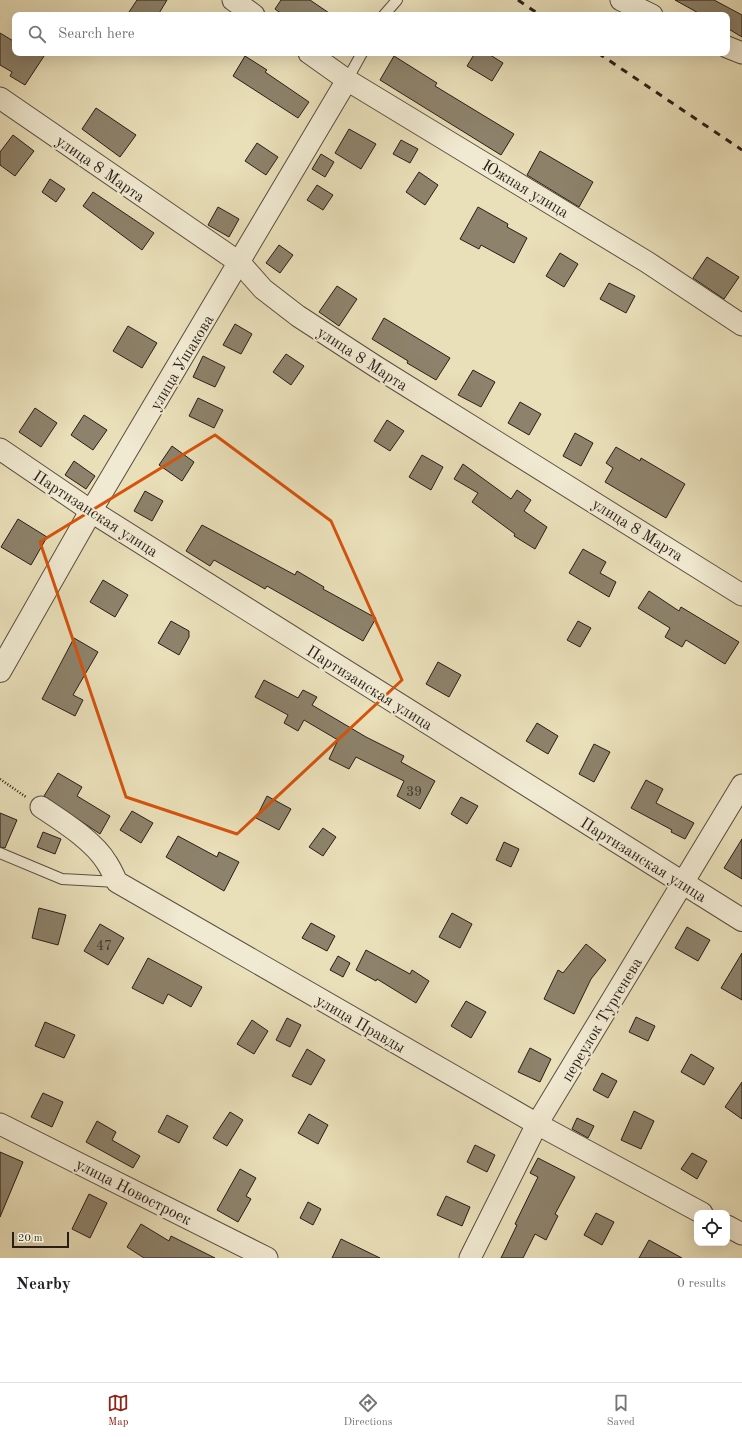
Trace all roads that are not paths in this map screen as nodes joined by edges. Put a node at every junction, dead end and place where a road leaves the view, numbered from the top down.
1 (233, 0) edge
2 (396, 0) edge
3 (621, 0) edge
4 (250, 12) edge
5 (386, 12) edge
6 (646, 12) edge
7 (730, 48) edge
8 (742, 53) edge
9 (313, 56) edge
10 (360, 56) edge
11 (347, 80) junction
12 (0, 98) edge
13 (240, 263) junction
14 (742, 325) edge
15 (0, 449) edge
16 (91, 511) junction
17 (742, 595) edge
18 (0, 671) edge
19 (742, 785) edge
20 (41, 807) road end
21 (0, 854) edge
22 (117, 882) junction
23 (682, 883) junction
24 (742, 920) edge
25 (0, 1124) edge
26 (537, 1124) junction
27 (696, 1210) edge
28 (730, 1228) edge
29 (742, 1234) edge
30 (267, 1258) edge
31 (470, 1258) edge

1 - 4 street
2 - 5 lane
3 - 6 street
7 - 8 street
9 - 11 street, Южная улица
10 - 11 lane, улица Ушакова
11 - 13 street, улица Ушакова
11 - 14 street, Южная улица
12 - 13 street, улица 8 Марта
13 - 16 street, улица Ушакова
13 - 17 street, улица 8 Марта
15 - 16 street, Партизанская улица
16 - 18 street, улица Ушакова
16 - 23 street, Партизанская улица
19 - 23 street, переулок Тургенева
20 - 22 street
21 - 22 lane
22 - 26 street, улица Правды
23 - 24 street, Партизанская улица
23 - 26 street, переулок Тургенева
25 - 30 street, улица Новостроек
26 - 27 street, улица Правды
26 - 31 street, переулок Тургенева
28 - 29 street

